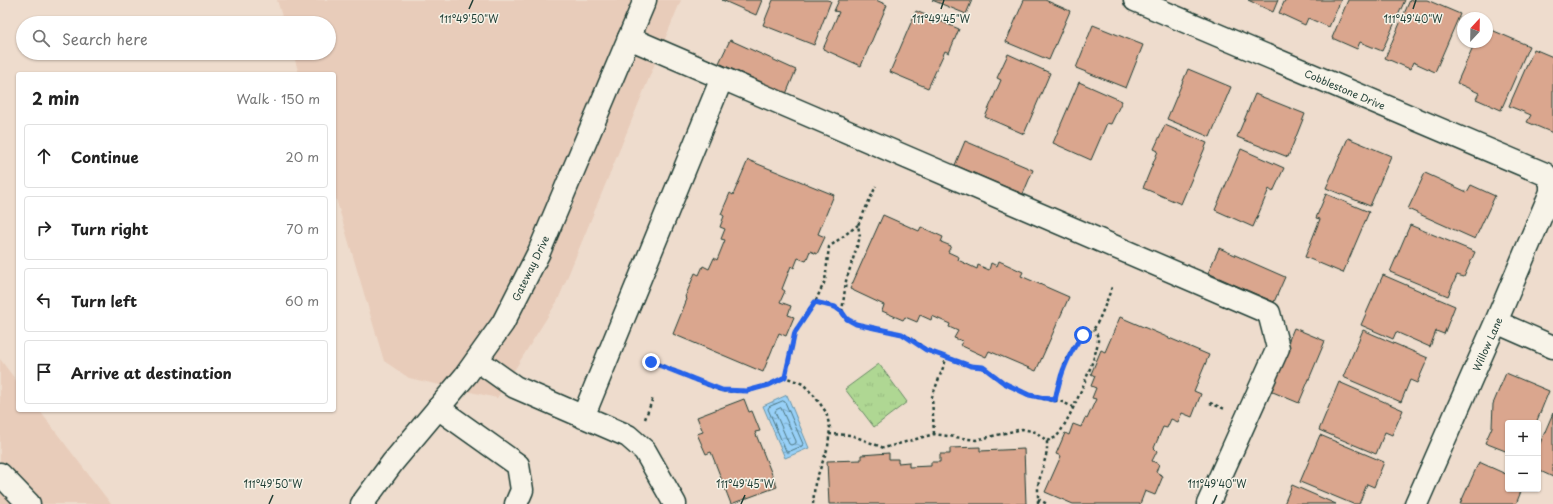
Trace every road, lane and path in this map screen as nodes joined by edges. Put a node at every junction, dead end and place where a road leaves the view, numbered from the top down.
1 (645, 0) edge
2 (1135, 0) edge
3 (629, 38) junction
4 (722, 78) junction
5 (1551, 182) joint
6 (876, 186) dead end
7 (858, 225) junction
8 (1112, 287) dead end
9 (815, 302) junction
10 (842, 312) junction
11 (1496, 322) junction
12 (1094, 329) junction
13 (1553, 347) edge
14 (948, 357) junction
15 (477, 360) junction
16 (651, 362) dead end
17 (785, 377) junction
18 (1055, 400) junction
19 (1073, 407) junction
20 (438, 408) junction
21 (583, 417) junction
22 (829, 434) junction
23 (934, 434) junction
24 (1047, 441) junction
25 (0, 474) edge
26 (1038, 499) junction
27 (29, 504) edge
28 (362, 504) edge
29 (516, 504) edge
30 (675, 504) edge
31 (813, 504) edge
32 (1038, 504) edge
33 (1047, 504) edge
34 (1208, 504) edge
35 (1416, 504) edge

1 - 3 street, Gateway Drive
2 - 5 street, Cobblestone Drive
3 - 4 street
3 - 15 street, Gateway Drive
4 - 21 street
4 - 34 street
5 - 11 street, Willow Lane
6 - 7 path
7 - 9 path
7 - 10 path
8 - 12 path
9 - 10 path
9 - 17 path
10 - 14 path
11 - 13 street
11 - 35 street, Willow Lane
12 - 18 path
12 - 19 path
14 - 18 path
14 - 23 path
15 - 20 street, Gateway Drive
15 - 21 street
16 - 17 path
17 - 22 path
18 - 19 path
19 - 24 path
20 - 28 street, Gateway Drive
20 - 29 street
21 - 30 street
22 - 23 path
22 - 31 path
23 - 24 path
24 - 26 path
25 - 27 street
26 - 32 path
26 - 33 path

